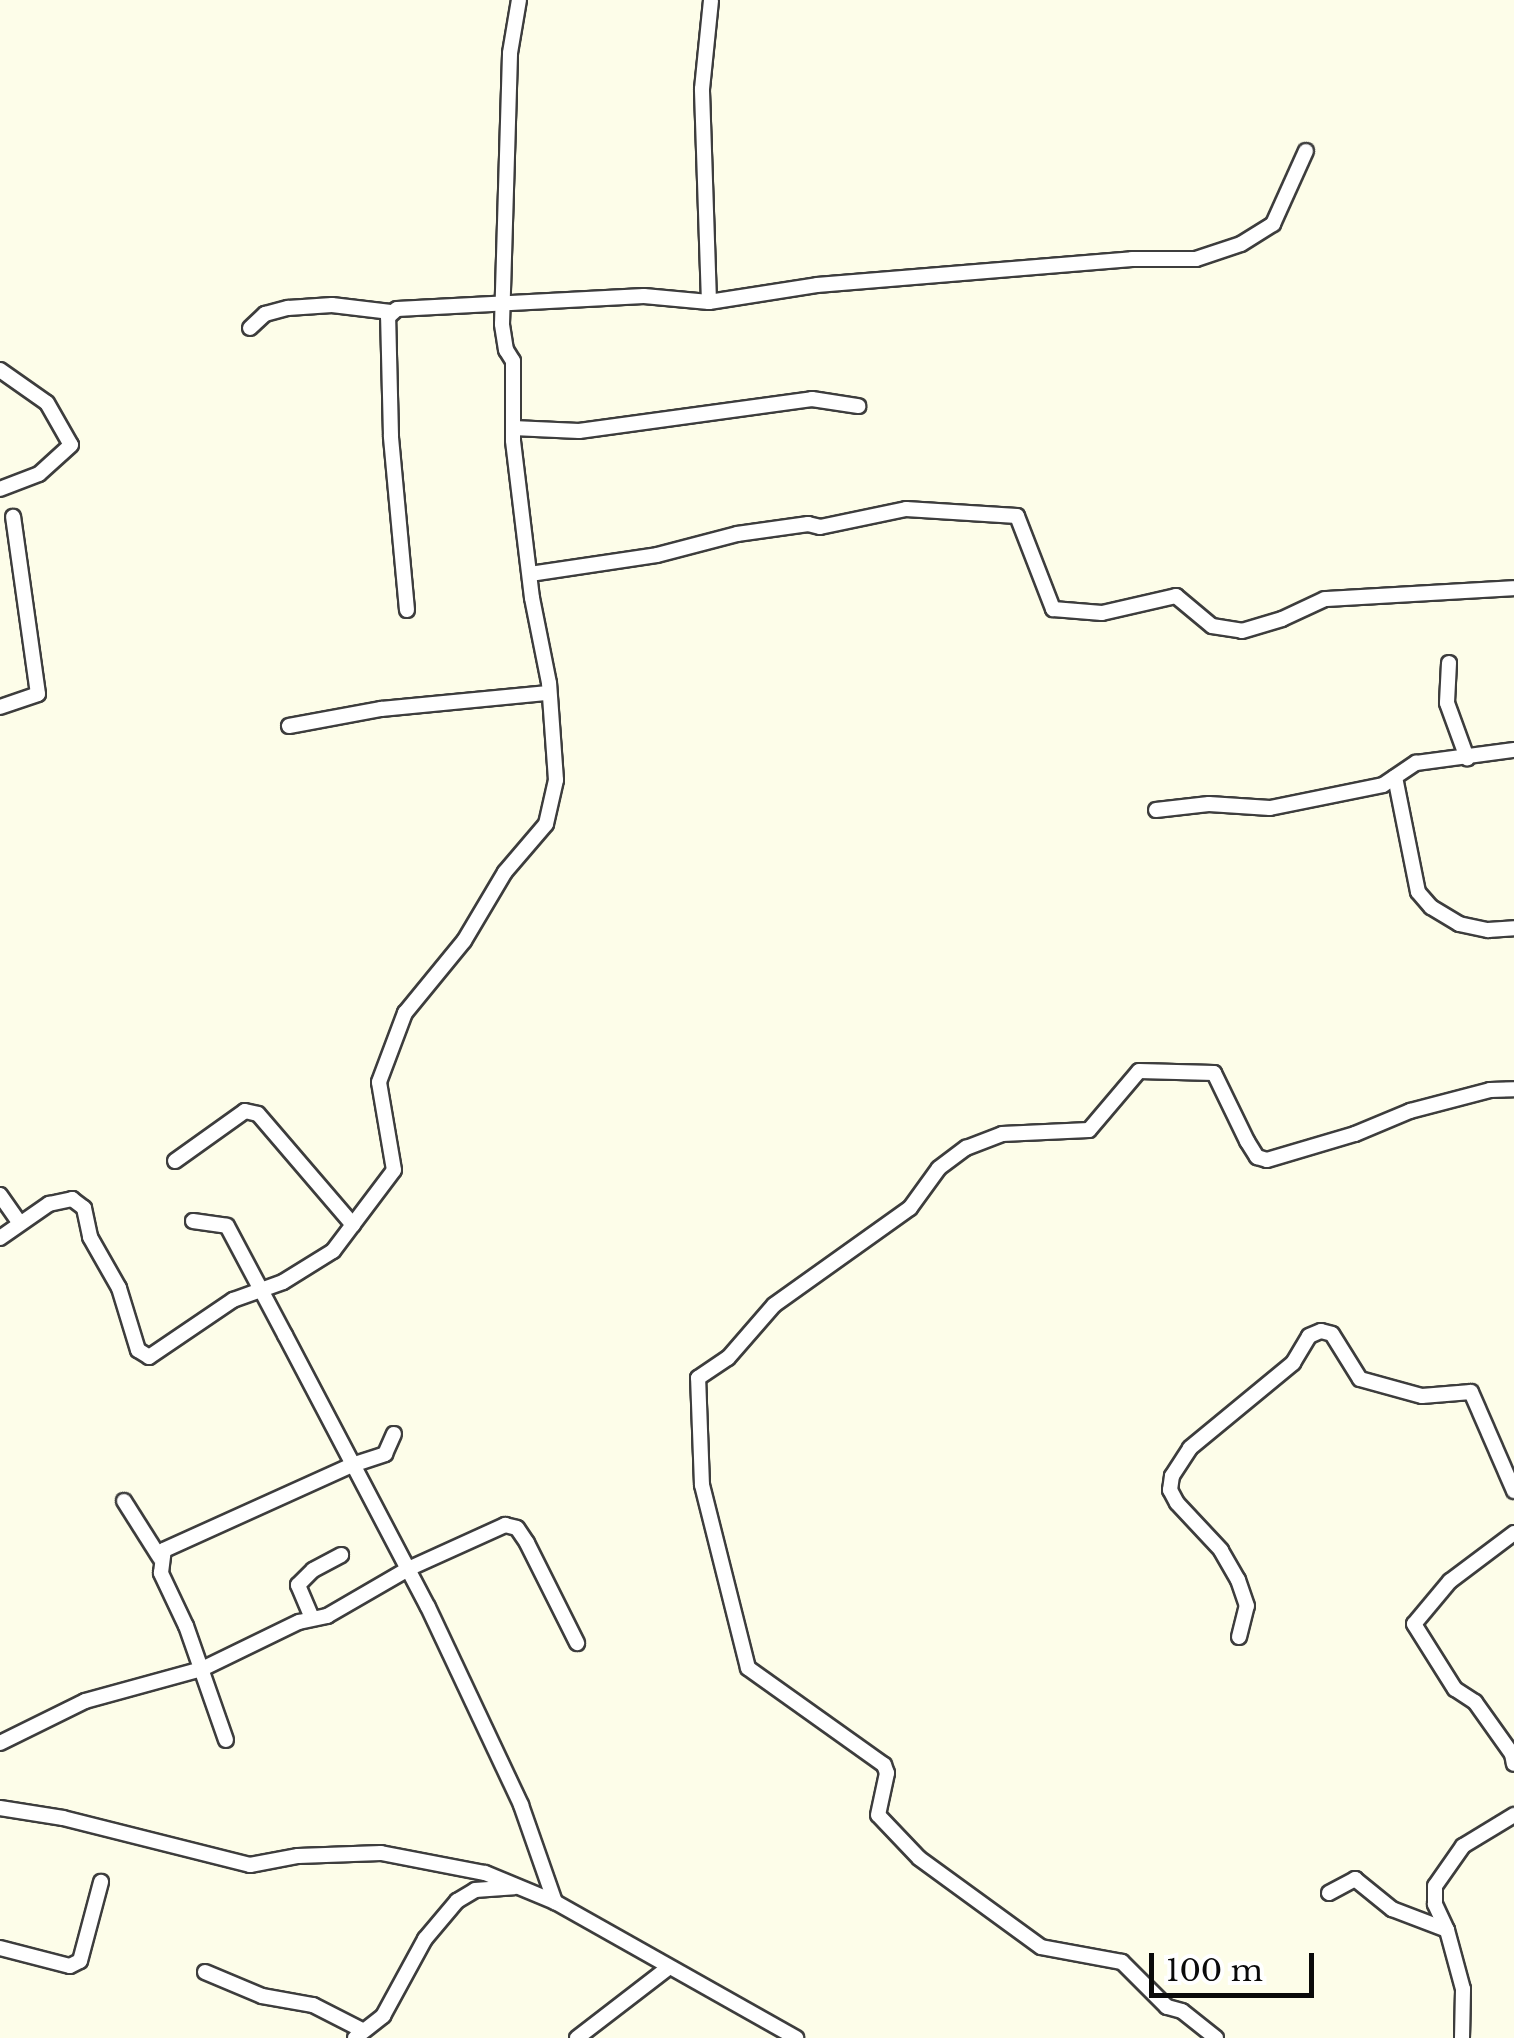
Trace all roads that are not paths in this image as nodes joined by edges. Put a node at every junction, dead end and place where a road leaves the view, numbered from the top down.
1 (520, 0) edge
2 (711, 0) edge
3 (1306, 151) dead end
4 (709, 302) junction
5 (502, 306) junction
6 (391, 312) junction
7 (250, 328) dead end
8 (0, 370) edge
9 (858, 406) dead end
10 (513, 428) junction
11 (0, 490) edge
12 (13, 517) dead end
13 (530, 574) junction
14 (1514, 588) edge
15 (406, 610) dead end
16 (1450, 663) dead end
17 (548, 693) junction
18 (0, 706) edge
19 (290, 726) dead end
20 (1514, 750) edge
21 (1467, 758) junction
22 (1395, 777) junction
23 (1156, 810) dead end
24 (1514, 928) edge
25 (1514, 1090) edge
26 (175, 1161) dead end
27 (0, 1195) edge
28 (193, 1221) dead end
29 (18, 1222) junction
30 (354, 1225) junction
31 (0, 1238) edge
32 (262, 1291) junction
33 (394, 1434) dead end
34 (352, 1465) junction
35 (1514, 1491) edge
36 (124, 1501) dead end
37 (1514, 1533) edge
38 (340, 1555) dead end
39 (160, 1558) junction
40 (408, 1569) junction
41 (312, 1618) junction
42 (1239, 1637) dead end
43 (577, 1644) dead end
44 (202, 1669) junction
45 (226, 1740) dead end
46 (0, 1742) edge
47 (1514, 1764) edge
48 (0, 1808) edge
49 (1514, 1815) edge
50 (102, 1882) dead end
51 (519, 1887) junction
52 (1329, 1892) dead end
53 (555, 1902) junction
54 (1447, 1930) junction
55 (0, 1948) edge
56 (668, 1968) junction
57 (205, 1972) dead end
58 (358, 2034) edge
59 (577, 2038) edge
60 (796, 2038) edge
61 (1216, 2038) edge
62 (1462, 2038) edge

1 - 5 street
2 - 4 street
3 - 4 street
4 - 5 street
5 - 6 street
5 - 10 street
6 - 7 street
6 - 15 street
8 - 11 street
9 - 10 street
10 - 13 street
12 - 18 street
13 - 14 street
13 - 17 street
16 - 21 street
17 - 19 street
17 - 30 street
20 - 21 street
21 - 22 street
22 - 23 street
22 - 24 street
25 - 61 street
26 - 30 street
27 - 29 street
28 - 32 street
29 - 31 street
29 - 32 street
30 - 32 street
32 - 34 street
33 - 34 street
34 - 39 street
34 - 40 street
35 - 42 street
36 - 39 street
37 - 47 street
38 - 41 street
39 - 44 street
40 - 41 street
40 - 43 street
40 - 53 street
41 - 44 street
44 - 45 street
44 - 46 street
48 - 51 street
49 - 54 street
50 - 55 street
51 - 53 street
51 - 58 street
52 - 54 street
53 - 56 street
54 - 62 street
56 - 59 street
56 - 60 street
57 - 58 street

